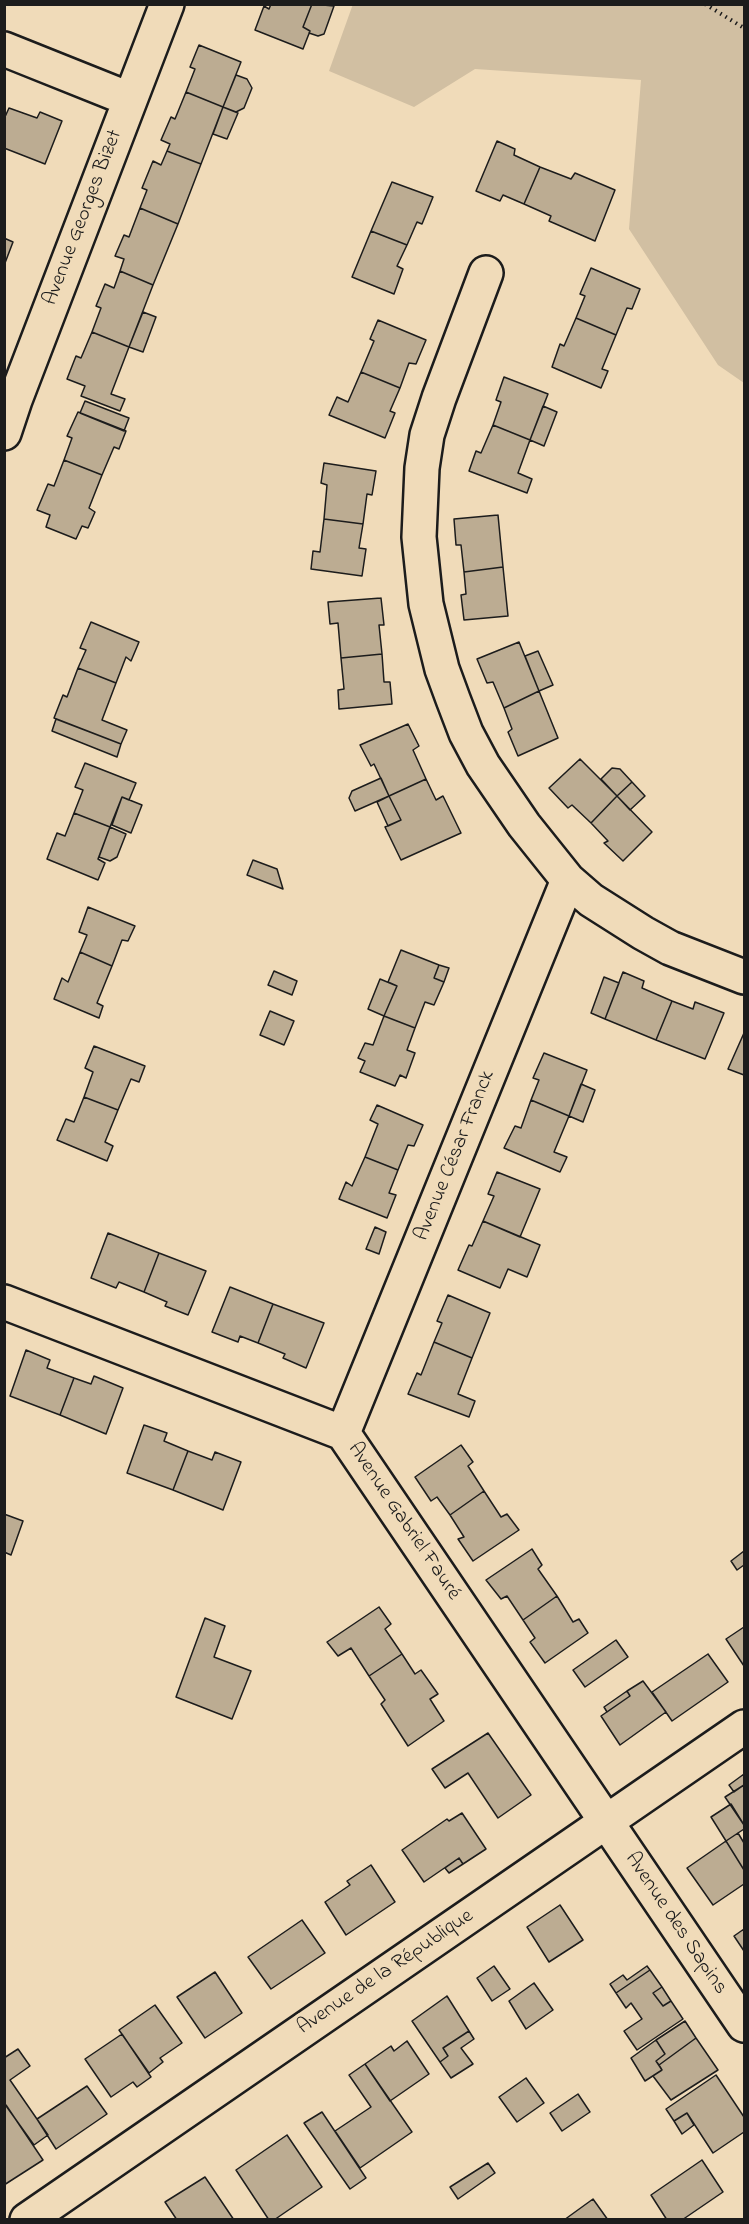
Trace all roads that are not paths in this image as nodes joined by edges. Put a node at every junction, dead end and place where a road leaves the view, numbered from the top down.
1 (167, 4) edge
2 (4, 49) edge
3 (129, 99) junction
4 (486, 273) dead end
5 (10, 398) edge
6 (4, 433) edge
7 (568, 880) junction
8 (744, 977) edge
9 (4, 1302) edge
10 (343, 1433) junction
11 (744, 1727) edge
12 (606, 1823) junction
13 (744, 2025) edge
14 (27, 2220) edge

1 - 3 street, Avenue Georges Bizet
2 - 3 street
3 - 5 street, Avenue Georges Bizet
4 - 7 street
5 - 6 street, Avenue Georges Bizet
7 - 8 street
7 - 10 street, Avenue César Franck
9 - 10 street, Avenue Gabriel Fauré
10 - 12 street, Avenue Gabriel Fauré
11 - 12 street, Avenue de la République
12 - 13 street, Avenue des Sapins
12 - 14 street, Avenue de la République

